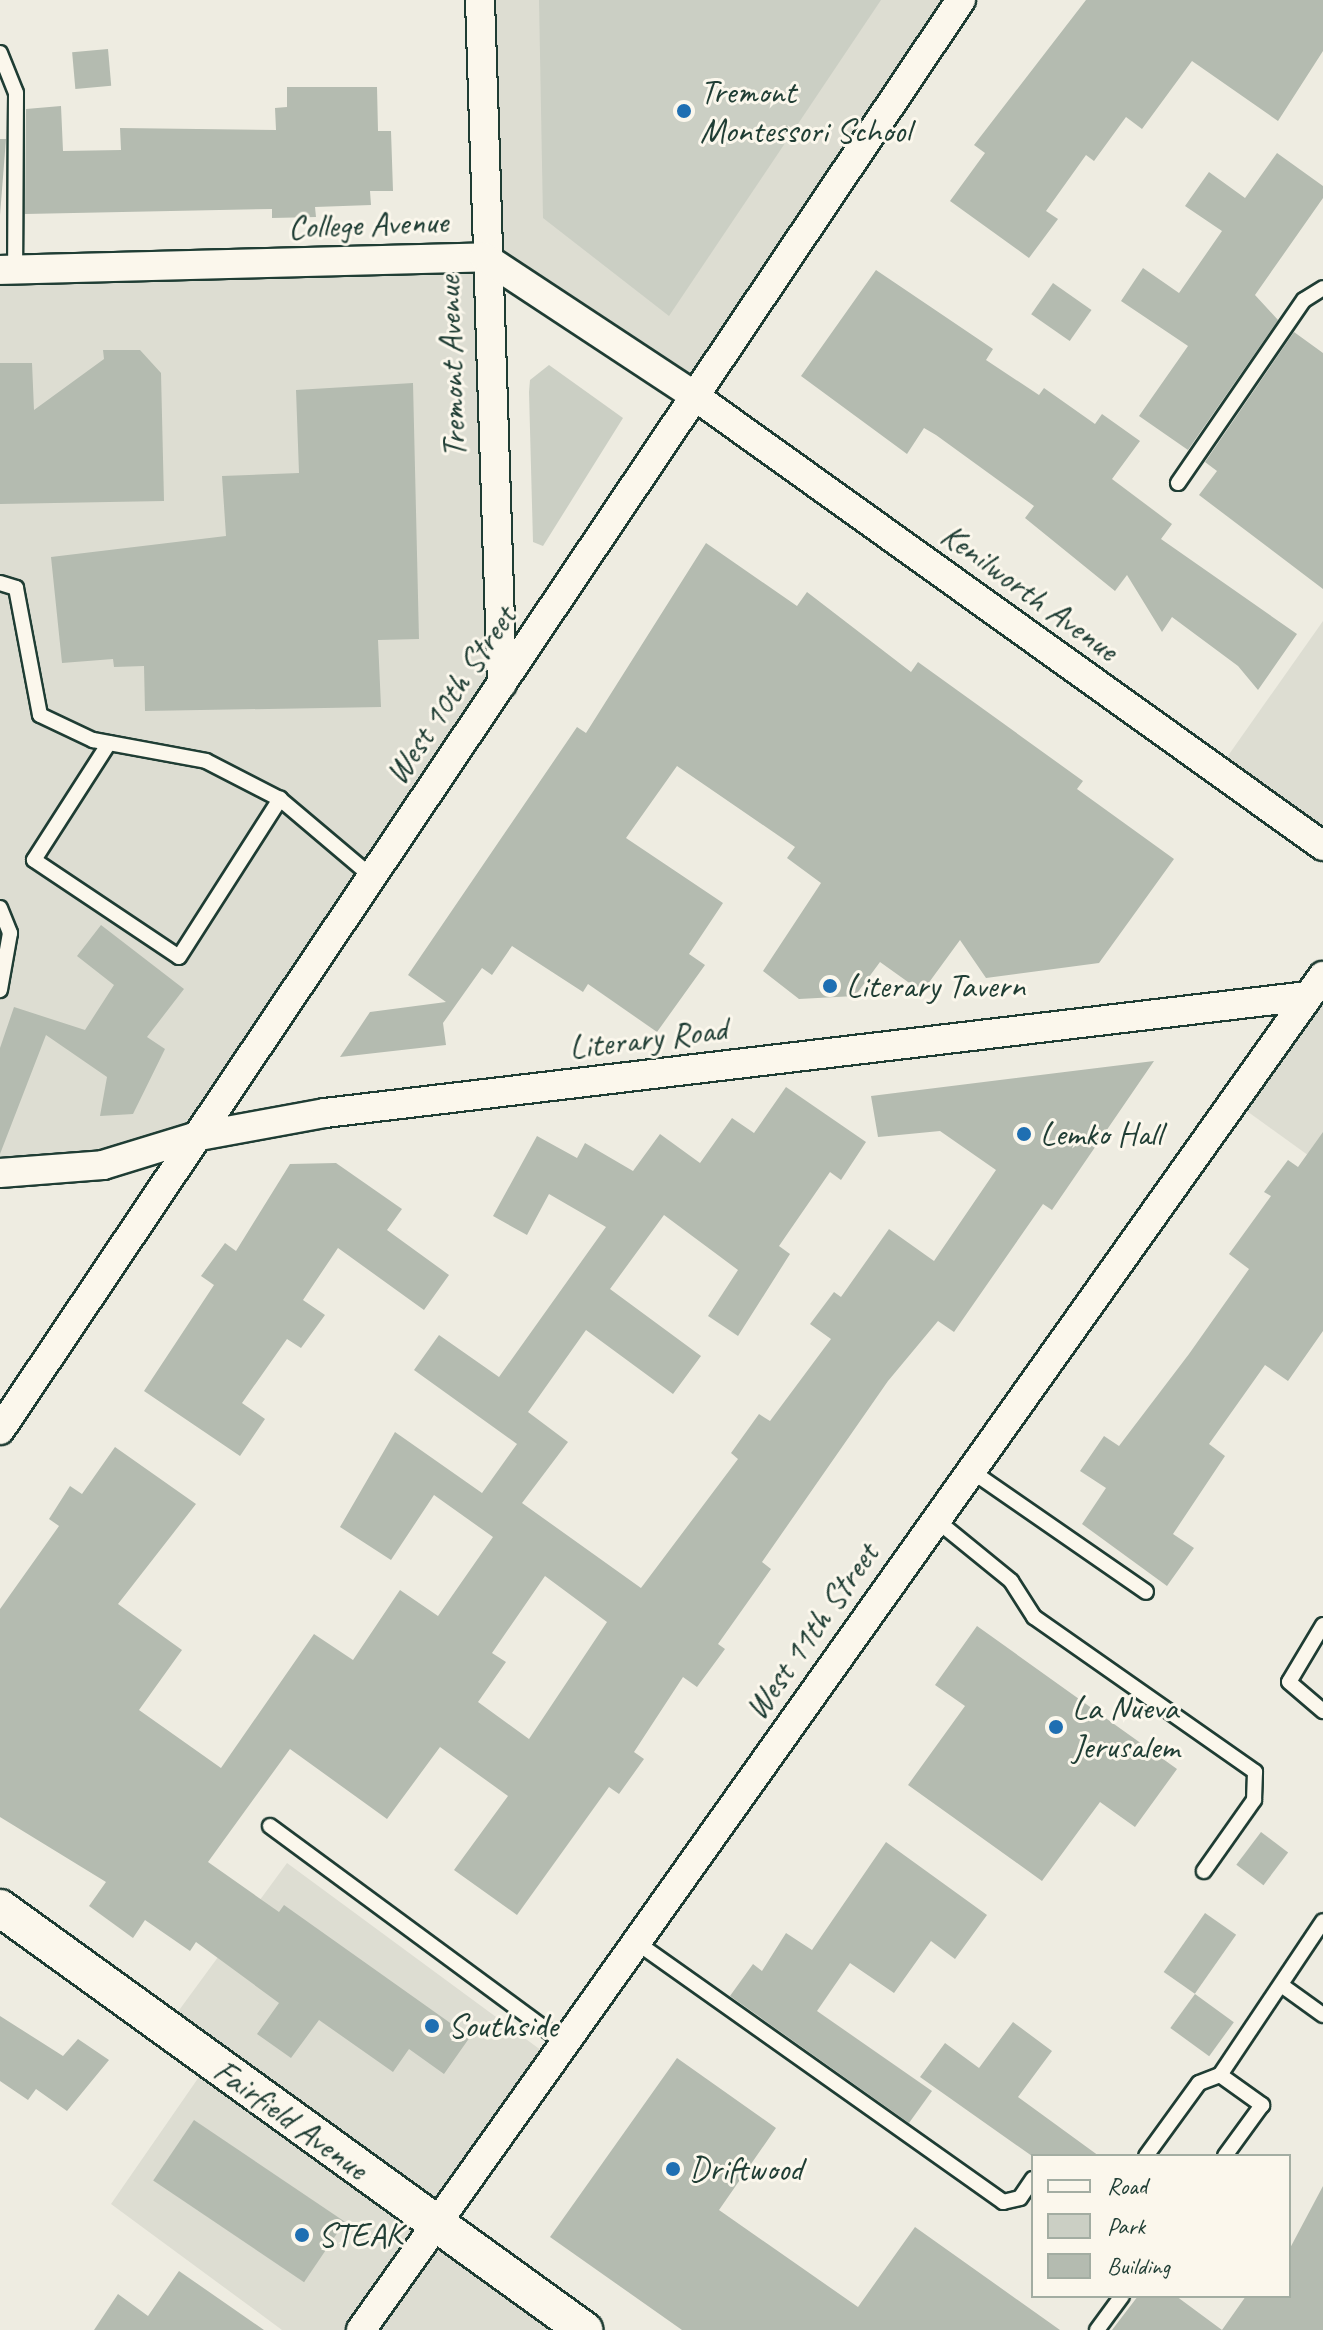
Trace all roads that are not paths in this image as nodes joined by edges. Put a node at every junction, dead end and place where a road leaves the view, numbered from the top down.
1 (480, 0) edge
2 (961, 0) edge
3 (0, 53) edge
4 (484, 257) junction
5 (8, 269) edge
6 (1323, 288) edge
7 (696, 397) junction
8 (1178, 483) dead end
9 (0, 583) edge
10 (502, 684) junction
11 (109, 743) junction
12 (280, 799) junction
13 (1323, 846) edge
14 (371, 876) junction
15 (0, 908) edge
16 (1316, 986) edge
17 (0, 990) edge
18 (194, 1137) junction
19 (0, 1173) edge
20 (0, 1430) edge
21 (969, 1469) junction
22 (934, 1519) junction
23 (1146, 1592) dead end
24 (1323, 1625) edge
25 (1323, 1711) edge
26 (270, 1826) dead end
27 (1204, 1871) dead end
28 (0, 1908) edge
29 (1323, 1921) edge
30 (636, 1942) junction
31 (1284, 1987) junction
32 (1323, 2015) edge
33 (564, 2043) junction
34 (1220, 2075) junction
35 (1147, 2154) edge
36 (1226, 2154) edge
37 (1031, 2182) edge
38 (435, 2223) junction
39 (1121, 2298) edge
40 (361, 2330) edge
41 (584, 2330) edge
42 (1097, 2330) edge

1 - 4 street, Tremont Avenue
2 - 7 street, West 10th Street
3 - 5 lane
4 - 5 street, College Avenue
4 - 7 street, College Avenue
4 - 10 street, Tremont Avenue
6 - 8 lane
7 - 10 street, West 10th Street
7 - 13 street, Kenilworth Avenue
9 - 11 lane
10 - 14 street, West 10th Street
11 - 12 lane
11 - 12 lane
12 - 14 lane
14 - 18 street, West 10th Street
15 - 17 lane
16 - 18 street, Literary Road
16 - 21 street, West 11th Street
18 - 19 street, Literary Road
18 - 20 street, West 10th Street
21 - 22 street, West 11th Street
21 - 23 lane
22 - 27 lane
22 - 30 street, West 11th Street
24 - 25 lane
26 - 33 lane
28 - 38 street, Fairfield Avenue
29 - 31 lane
30 - 33 street, West 11th Street
30 - 37 lane
31 - 32 lane
31 - 34 lane
33 - 38 street, West 11th Street
34 - 35 lane
34 - 36 lane
38 - 40 street, West 11th Street
38 - 41 street, Fairfield Avenue
39 - 42 lane

